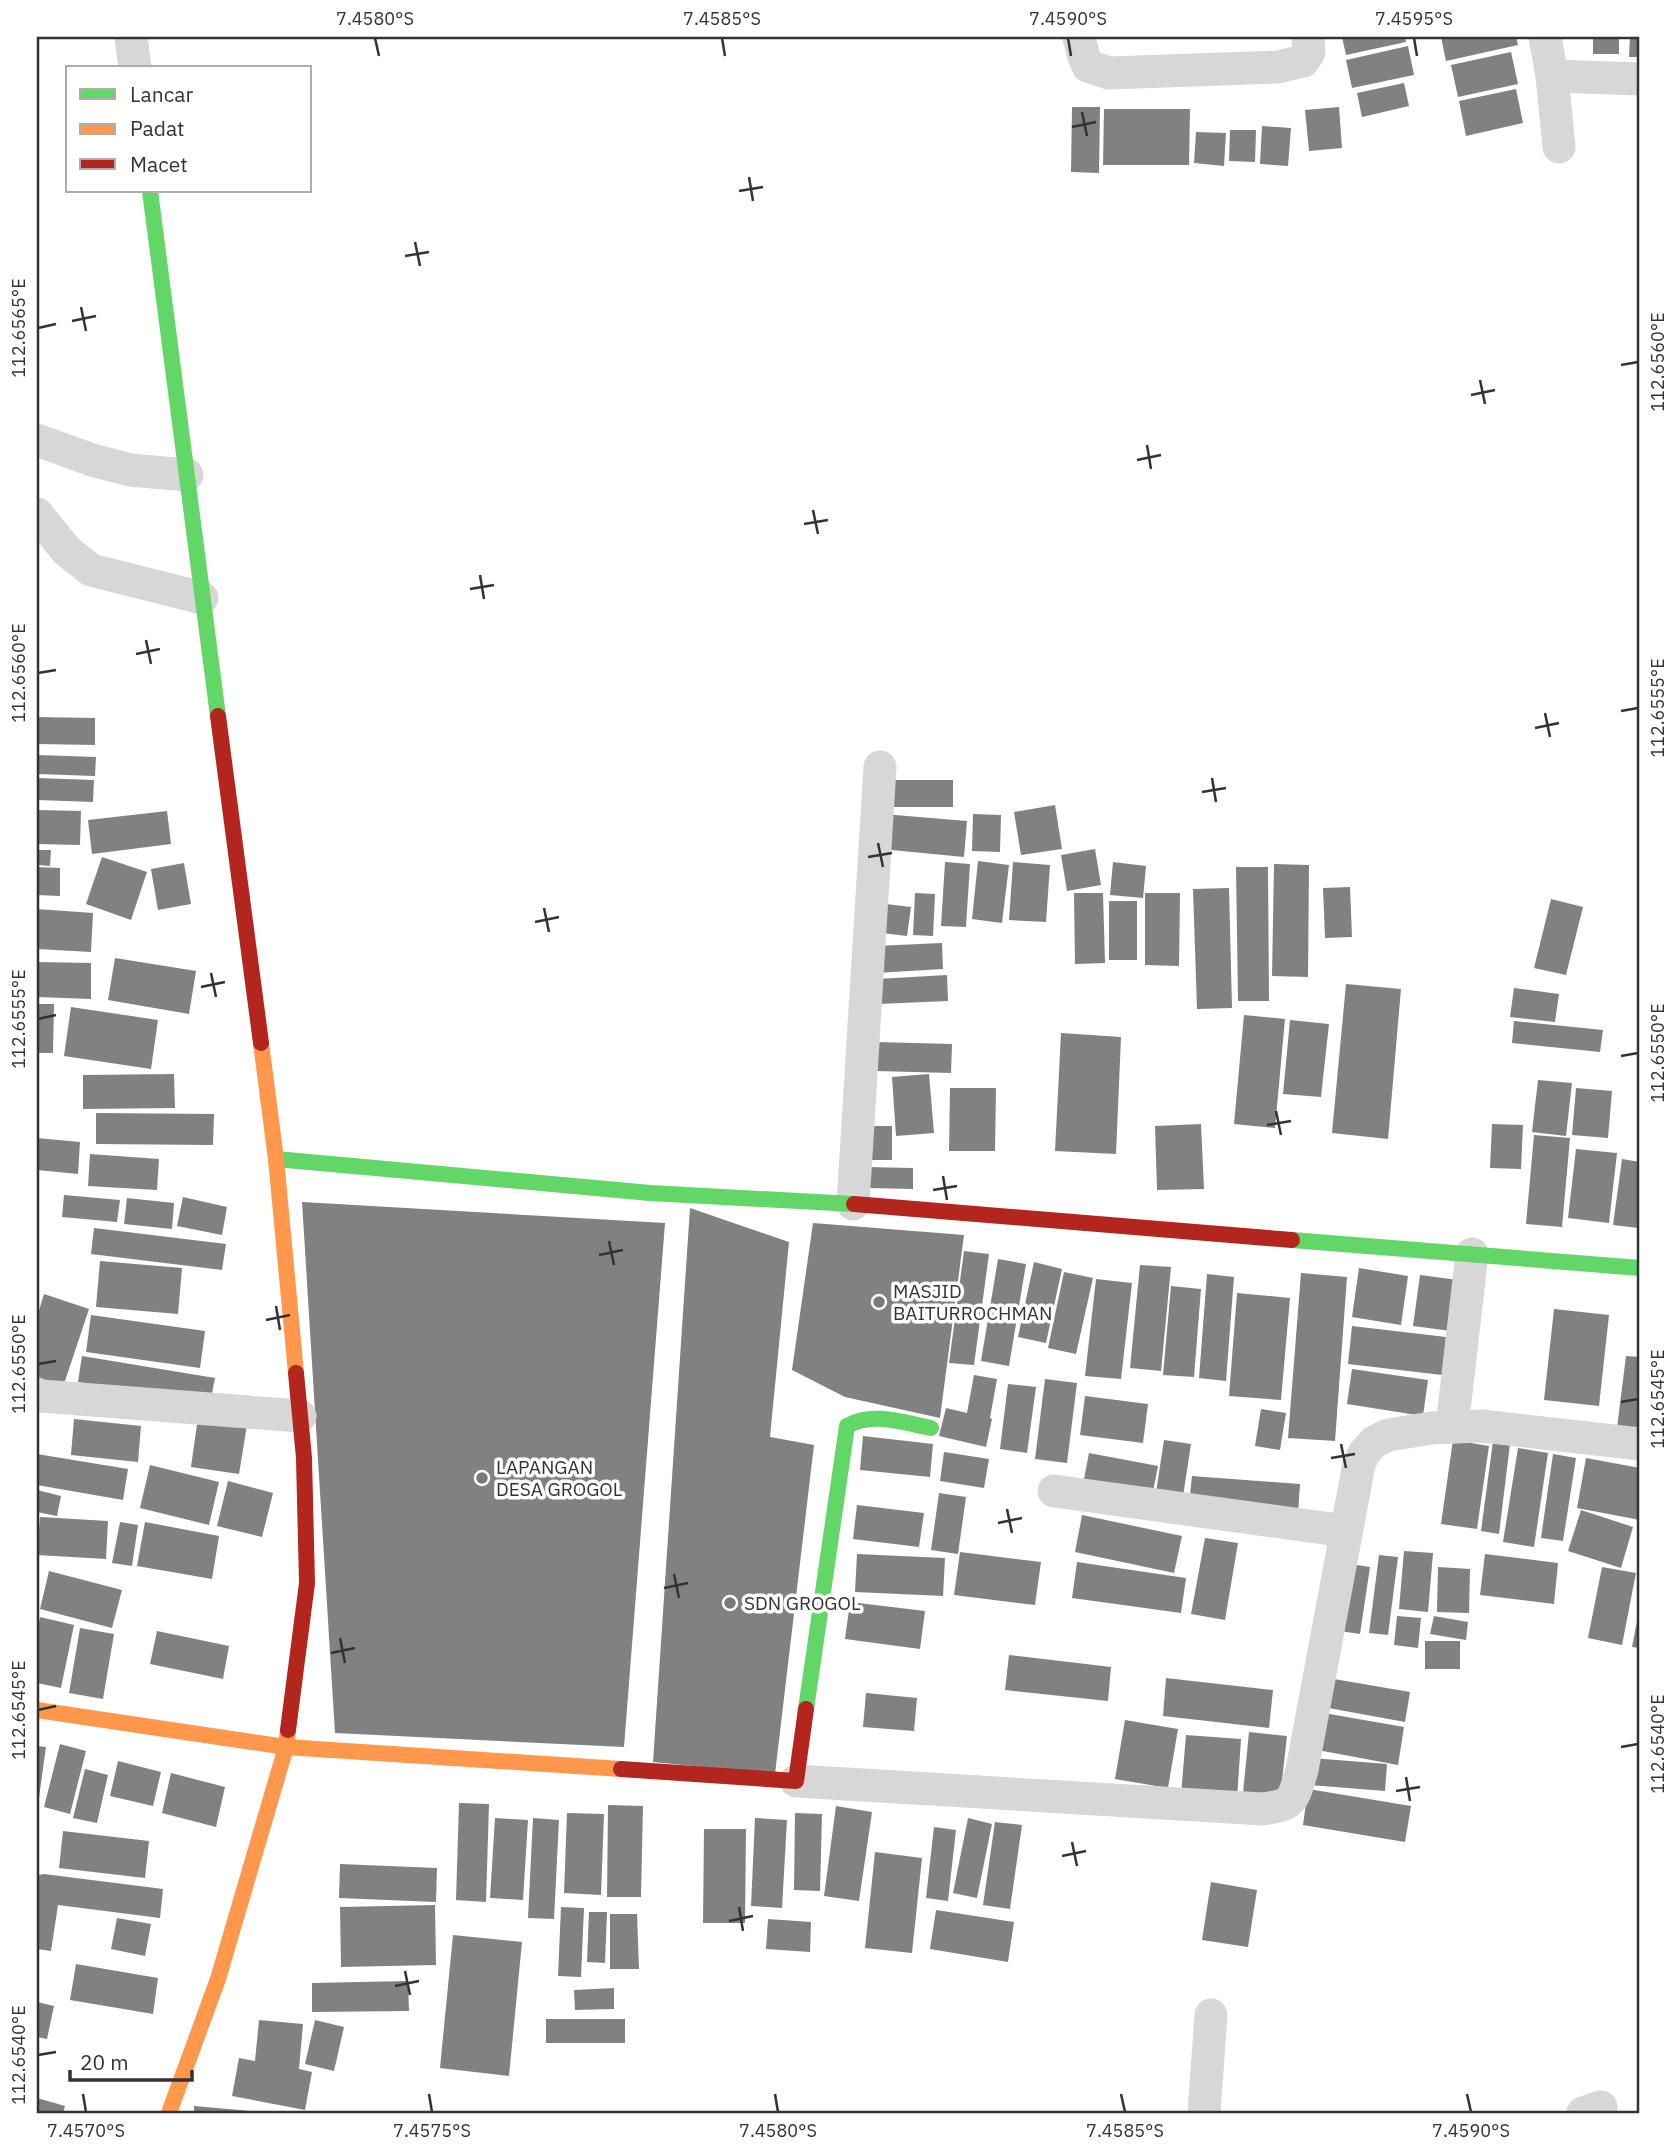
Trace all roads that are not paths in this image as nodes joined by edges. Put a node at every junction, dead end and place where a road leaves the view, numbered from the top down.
1 (131, 37) edge
2 (1079, 37) edge
3 (1308, 37) edge
4 (1545, 37) edge
5 (135, 66) edge
6 (1552, 76) junction
7 (1640, 79) edge
8 (1559, 147) dead end
9 (150, 192) edge
10 (39, 448) edge
11 (187, 475) junction
12 (37, 514) edge
13 (202, 598) junction
14 (880, 767) dead end
15 (276, 1159) junction
16 (853, 1204) junction
17 (1472, 1254) junction
18 (1640, 1268) edge
19 (37, 1394) edge
20 (300, 1416) junction
21 (1452, 1427) junction
22 (931, 1428) dead end
23 (1640, 1444) edge
24 (1054, 1491) dead end
25 (1346, 1531) junction
26 (37, 1710) edge
27 (286, 1746) junction
28 (796, 1782) junction
29 (1211, 2015) dead end
30 (169, 2113) edge
31 (1204, 2113) edge

1 - 5 street
2 - 3 street
4 - 6 street
6 - 7 street
6 - 8 street
9 - 11 street
10 - 11 street
11 - 13 street
12 - 13 street
13 - 15 street
14 - 16 street
15 - 16 street
15 - 20 street
16 - 17 street
17 - 18 street
17 - 21 street
19 - 20 street
20 - 27 street
21 - 23 street
21 - 25 street
22 - 28 street
24 - 25 street
25 - 28 street
26 - 27 street
27 - 28 street
27 - 30 street
29 - 31 street

